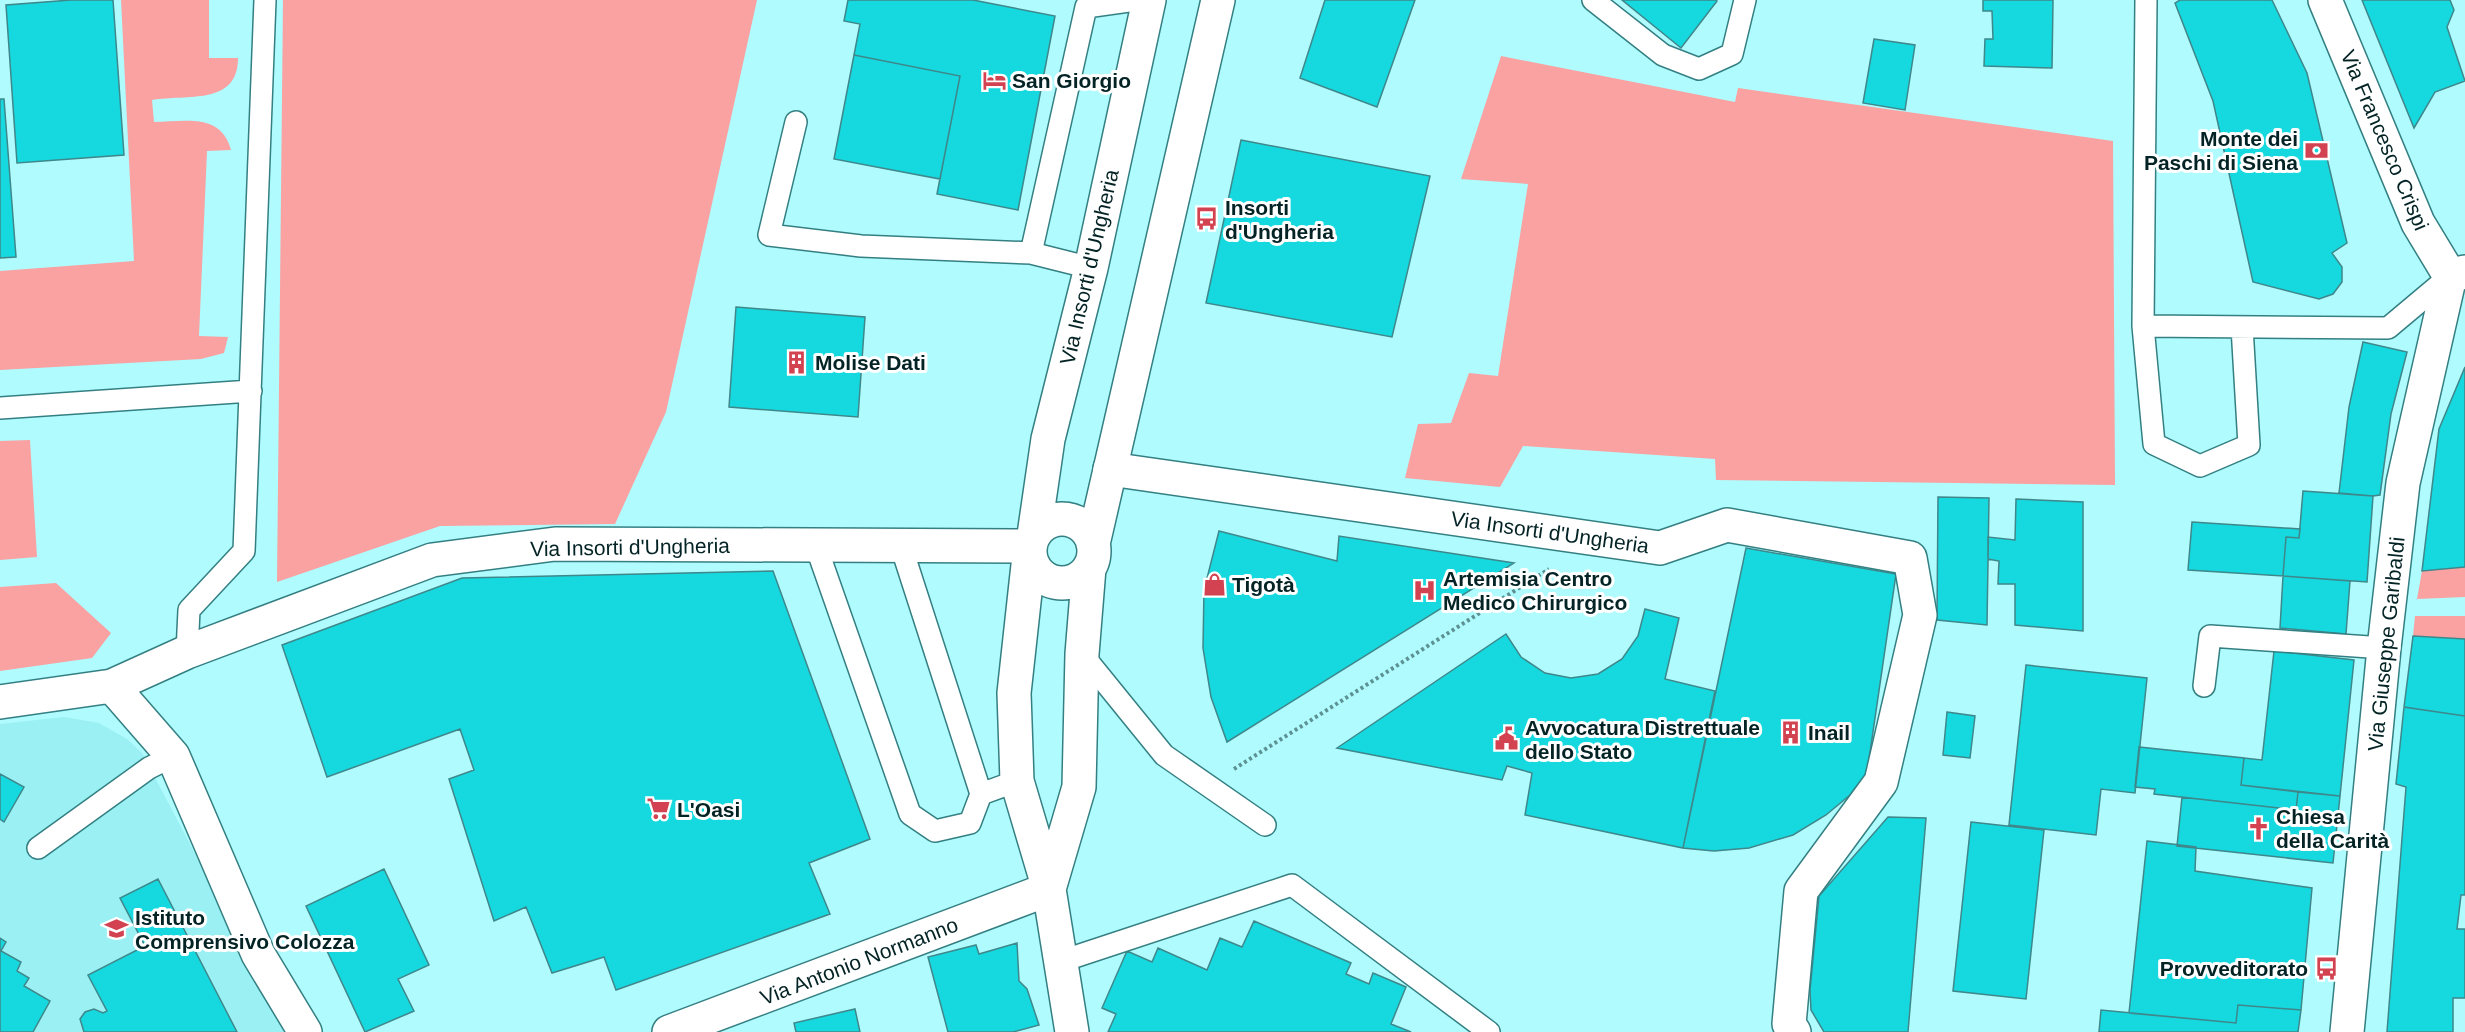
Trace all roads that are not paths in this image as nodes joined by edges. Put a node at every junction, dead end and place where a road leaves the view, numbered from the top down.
1 (265, 0) edge
2 (1136, 0) edge
3 (1149, 0) edge
4 (1218, 0) edge
5 (1593, 0) edge
6 (1744, 0) edge
7 (2146, 0) edge
8 (2325, 0) edge
9 (796, 122) dead end
10 (1031, 253) junction
11 (1091, 268) junction
12 (2457, 274) edge
13 (2143, 326) junction
14 (2242, 327) junction
15 (251, 391) junction
16 (0, 408) edge
17 (1110, 469) junction
18 (1031, 545) junction
19 (816, 546) junction
20 (901, 546) junction
21 (1091, 556) junction
22 (2384, 648) junction
23 (187, 652) junction
24 (1082, 654) junction
25 (112, 686) junction
26 (2204, 687) dead end
27 (0, 702) edge
28 (173, 756) junction
29 (1017, 781) junction
30 (981, 794) junction
31 (1265, 825) dead end
32 (38, 848) dead end
33 (1049, 889) junction
34 (1062, 962) junction
35 (305, 1032) edge
36 (669, 1032) edge
37 (1071, 1032) edge
38 (1489, 1032) edge
39 (1794, 1032) edge
40 (2347, 1032) edge

1 - 15 lane
2 - 10 lane
3 - 11 street, Via Insorti d'Ungheria
4 - 17 street, Via Insorti d'Ungheria
5 - 6 lane
7 - 13 lane
8 - 12 street, Via Francesco Crispi
9 - 10 lane
10 - 11 lane
11 - 18 street, Via Insorti d'Ungheria
12 - 14 lane
12 - 22 street, Via Giuseppe Garibaldi
13 - 14 lane
13 - 14 lane
15 - 16 lane
15 - 23 lane
17 - 21 street, Via Insorti d'Ungheria
17 - 39 street, Via Insorti d'Ungheria
18 - 20 street, Via Insorti d'Ungheria
18 - 21 street
18 - 21 street
18 - 29 street, Via Insorti d'Ungheria
19 - 20 street, Via Insorti d'Ungheria
19 - 23 street, Via Insorti d'Ungheria
19 - 30 lane
20 - 30 lane
21 - 24 street, Via Insorti d'Ungheria
22 - 26 lane
22 - 40 street, Via Giuseppe Garibaldi
23 - 25 street, Via Insorti d'Ungheria
24 - 31 lane
24 - 33 street, Via Insorti d'Ungheria
25 - 27 street, Via Insorti d'Ungheria
25 - 28 street
28 - 32 lane
28 - 35 street
29 - 30 lane
29 - 33 street, Via Insorti d'Ungheria
33 - 34 street, Via Insorti d'Ungheria
33 - 36 street, Via Antonio Normanno
34 - 37 street, Via Insorti d'Ungheria
34 - 38 lane

